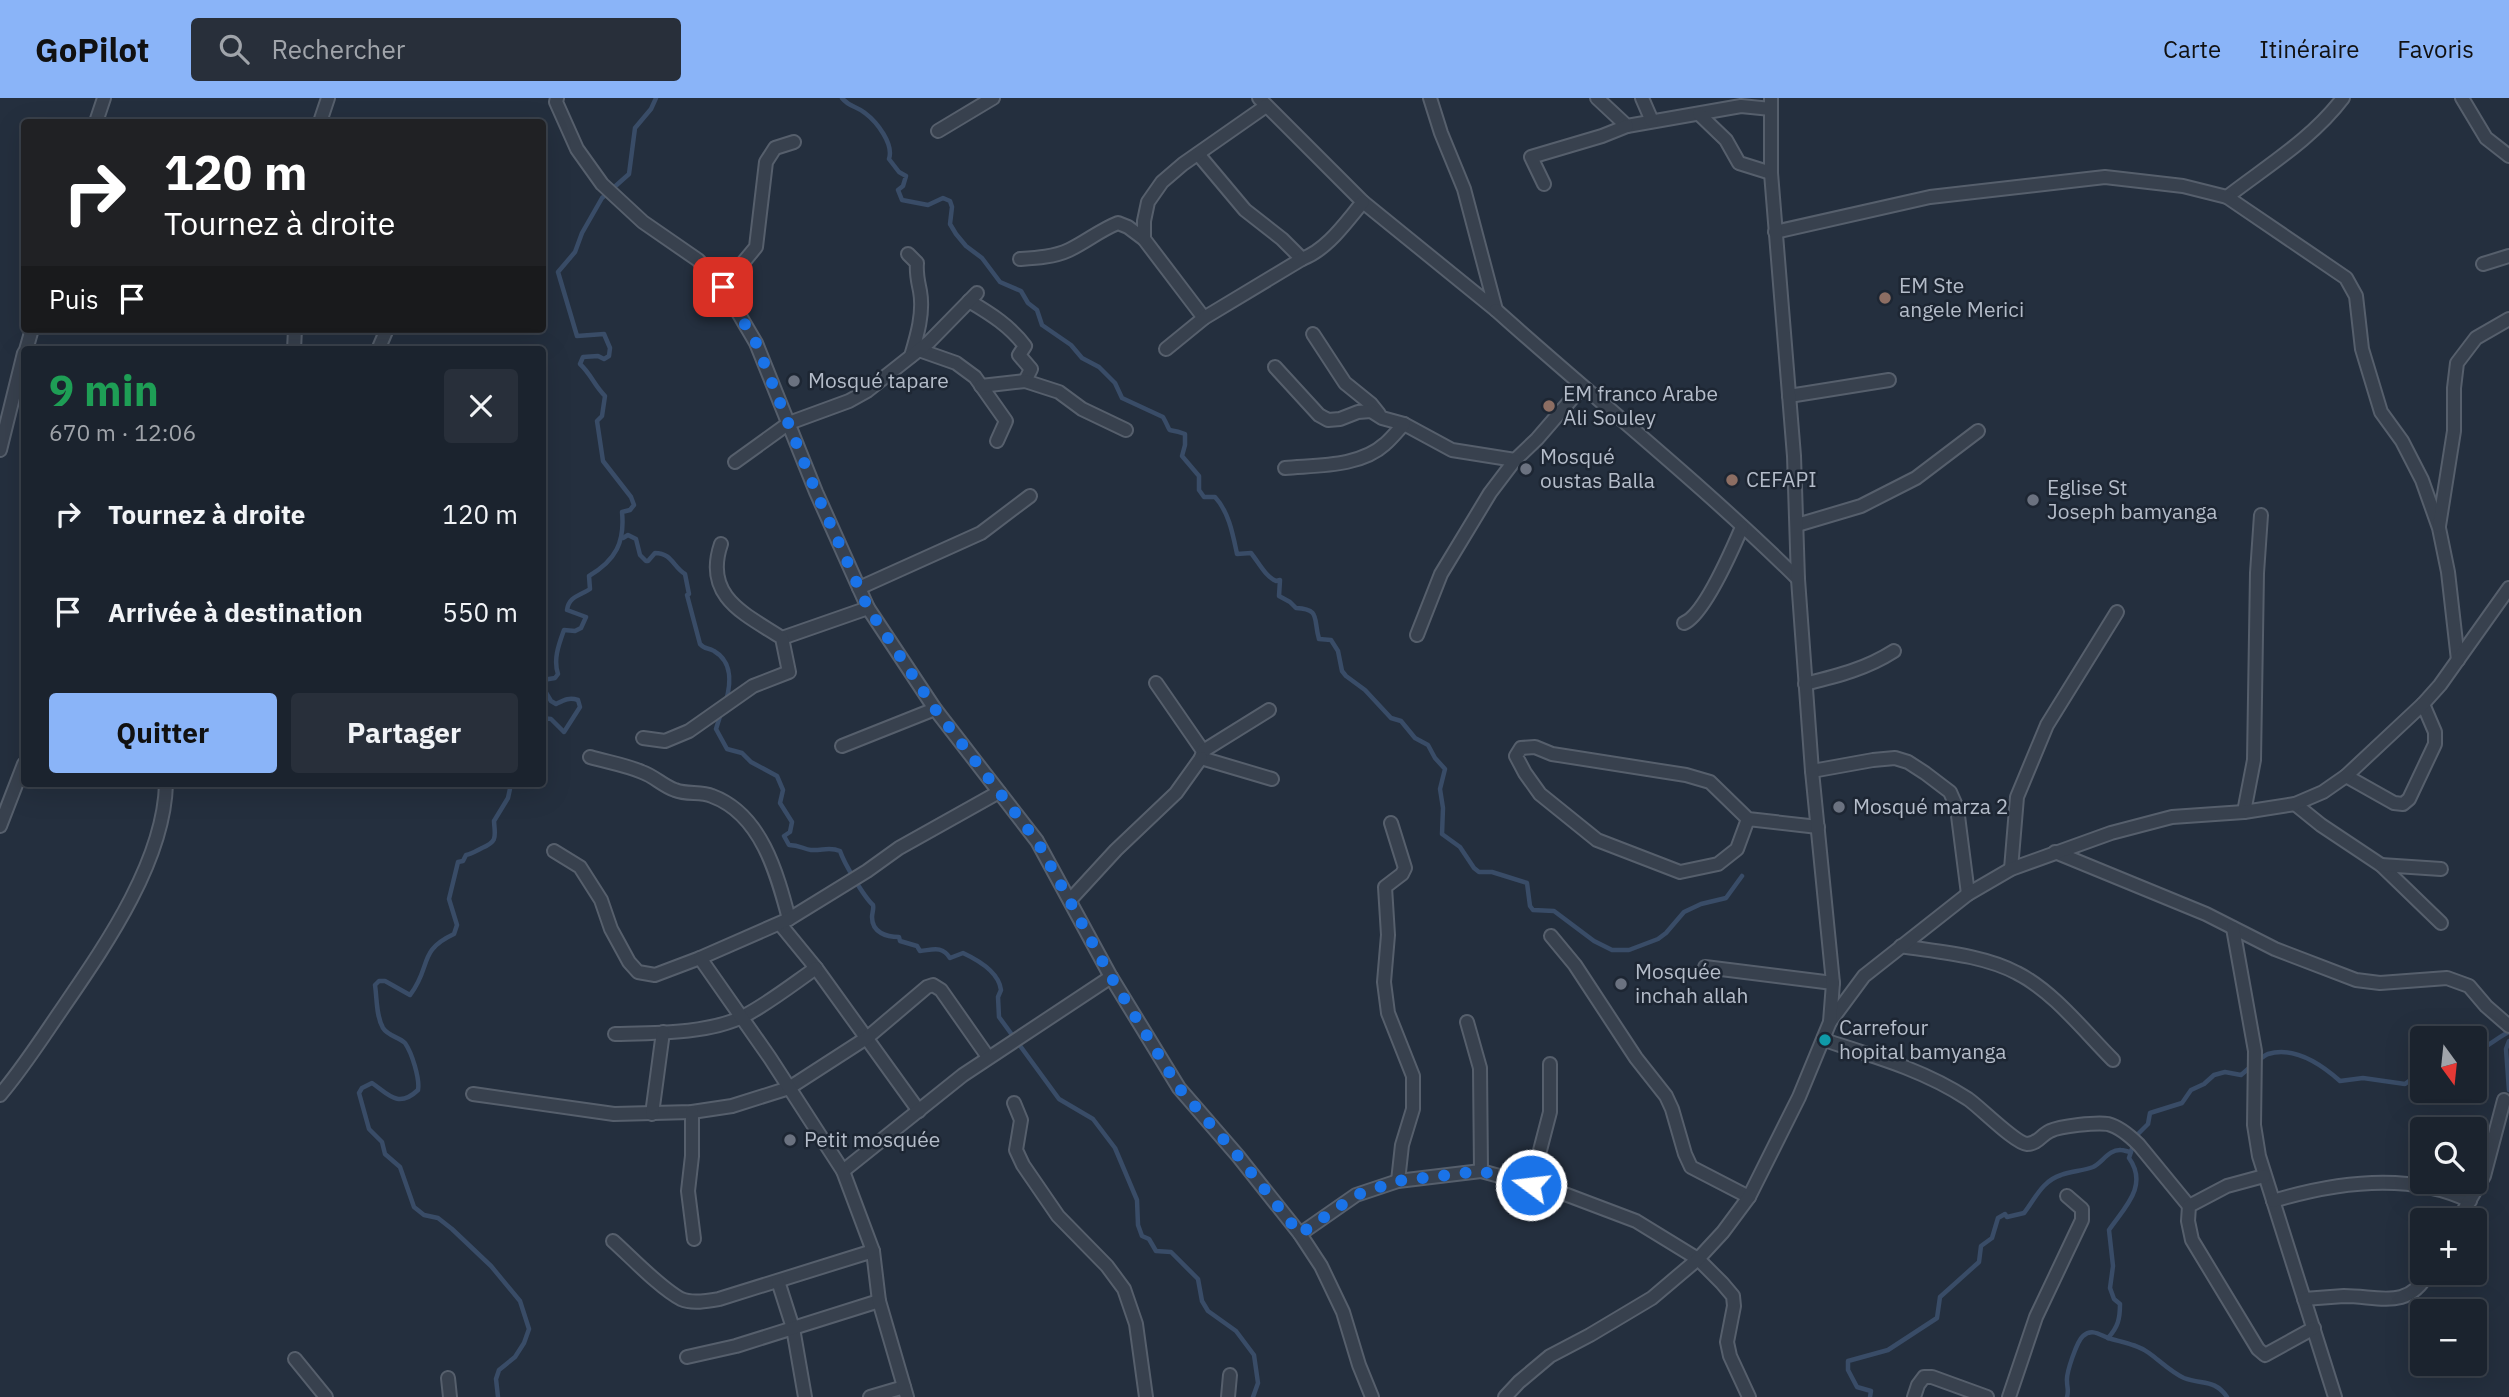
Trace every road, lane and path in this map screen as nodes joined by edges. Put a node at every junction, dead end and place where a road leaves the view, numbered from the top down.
1 (104, 98) edge
2 (328, 98) edge
3 (993, 98) edge
4 (1430, 98) edge
5 (1597, 98) edge
6 (1642, 98) edge
7 (2343, 98) edge
8 (2462, 98) edge
9 (555, 99) edge
10 (1263, 102) edge
11 (1771, 103) edge
12 (1699, 114) junction
13 (97, 119) edge
14 (321, 119) edge
15 (1652, 121) junction
16 (1628, 126) junction
17 (938, 131) dead end
18 (794, 142) dead end
19 (1198, 153) junction
20 (2509, 156) edge
21 (1770, 173) junction
22 (1544, 184) dead end
23 (2227, 197) junction
24 (1363, 202) junction
25 (1774, 232) junction
26 (1144, 239) junction
27 (908, 254) dead end
28 (2509, 256) edge
29 (1020, 258) dead end
30 (1302, 259) junction
31 (2483, 264) dead end
32 (723, 287) junction
33 (1496, 310) junction
34 (1205, 318) junction
35 (2509, 319) edge
36 (1312, 334) dead end
37 (1166, 349) dead end
38 (915, 353) junction
39 (1275, 367) dead end
40 (21, 368) edge
41 (1889, 380) dead end
42 (1026, 381) junction
43 (981, 386) junction
44 (1582, 387) junction
45 (1789, 396) junction
46 (1381, 418) junction
47 (789, 423) junction
48 (1404, 424) junction
49 (1126, 430) dead end
50 (1978, 431) dead end
51 (997, 441) dead end
52 (0, 450) edge
53 (1515, 460) junction
54 (735, 462) dead end
55 (1285, 468) dead end
56 (1030, 496) dead end
57 (2261, 515) dead end
58 (1797, 525) junction
59 (1742, 527) junction
60 (2439, 528) junction
61 (721, 544) dead end
62 (1798, 579) junction
63 (859, 588) junction
64 (2509, 588) edge
65 (868, 608) junction
66 (2118, 612) dead end
67 (1684, 623) dead end
68 (1417, 635) dead end
69 (782, 638) junction
70 (1894, 651) dead end
71 (2458, 660) junction
72 (1156, 683) dead end
73 (1805, 684) junction
74 (2423, 704) junction
75 (935, 709) junction
76 (1269, 710) dead end
77 (643, 738) dead end
78 (842, 746) dead end
79 (1202, 755) junction
80 (590, 757) dead end
81 (1812, 771) junction
82 (21, 772) edge
83 (2346, 776) junction
84 (1272, 779) dead end
85 (166, 787) edge
86 (999, 792) junction
87 (2295, 804) junction
88 (2244, 812) junction
89 (1748, 819) junction
90 (1391, 822) dead end
91 (0, 826) edge
92 (1818, 827) junction
93 (554, 851) dead end
94 (2055, 852) junction
95 (2381, 865) junction
96 (2011, 869) junction
97 (2441, 869) dead end
98 (1968, 894) junction
99 (1070, 900) junction
100 (785, 921) junction
101 (2441, 923) dead end
102 (2233, 928) junction
103 (1551, 936) dead end
104 (1901, 946) junction
105 (700, 958) junction
106 (1705, 967) dead end
107 (816, 968) junction
108 (1111, 977) junction
109 (1833, 983) junction
110 (742, 1017) junction
111 (1467, 1022) dead end
112 (1830, 1022) junction
113 (2506, 1024) edge
114 (663, 1032) junction
115 (615, 1034) dead end
116 (867, 1037) junction
117 (1824, 1040) junction
118 (993, 1054) junction
119 (2113, 1060) dead end
120 (1550, 1063) dead end
121 (789, 1088) junction
122 (473, 1094) dead end
123 (0, 1095) edge
124 (2504, 1100) dead end
125 (1014, 1103) dead end
126 (919, 1111) junction
127 (692, 1112) junction
128 (652, 1114) junction
129 (843, 1171) junction
130 (1481, 1171) junction
131 (2264, 1176) junction
132 (1398, 1181) junction
133 (1531, 1185) junction
134 (2067, 1196) dead end
135 (1749, 1197) junction
136 (2273, 1201) junction
137 (2470, 1201) junction
138 (2189, 1206) junction
139 (2466, 1208) edge
140 (1300, 1234) junction
141 (694, 1239) dead end
142 (613, 1241) dead end
143 (873, 1251) junction
144 (1698, 1259) junction
145 (778, 1281) junction
146 (2420, 1285) edge
147 (2304, 1299) junction
148 (879, 1301) junction
149 (793, 1328) junction
150 (2314, 1328) junction
151 (687, 1357) dead end
152 (295, 1359) dead end
153 (1230, 1375) dead end
154 (448, 1378) dead end
155 (905, 1392) edge
156 (326, 1397) edge
157 (450, 1397) edge
158 (805, 1397) edge
159 (870, 1397) edge
160 (1146, 1397) edge
161 (1228, 1397) edge
162 (1372, 1397) edge
163 (1505, 1397) edge
164 (1749, 1397) edge
165 (1914, 1397) edge
166 (1987, 1397) edge
167 (2009, 1397) edge
168 (2335, 1397) edge

1 - 13 street
2 - 14 street
3 - 17 street
4 - 33 street
5 - 16 street
6 - 15 street
7 - 23 street
8 - 20 street
9 - 32 street
10 - 19 street
10 - 24 street
11 - 12 street
11 - 21 street
12 - 15 street
12 - 21 street
15 - 16 street
16 - 22 street
18 - 32 street
19 - 26 street
19 - 30 street
21 - 25 street
23 - 25 street
23 - 60 street
24 - 30 street
24 - 33 street
25 - 45 street
26 - 29 street
26 - 34 street
27 - 38 street
28 - 31 street
30 - 34 street
32 - 47 street
33 - 44 street
34 - 37 street
35 - 60 street
36 - 46 street
38 - 42 street
38 - 43 street
38 - 47 street
39 - 46 street
40 - 52 street
41 - 45 street
42 - 43 street
42 - 49 street
43 - 51 street
44 - 53 street
44 - 59 street
45 - 58 street
46 - 48 street
47 - 54 street
47 - 63 street
48 - 53 street
48 - 55 street
50 - 58 street
53 - 68 street
56 - 63 street
57 - 88 street
58 - 62 street
59 - 62 street
59 - 67 street
60 - 71 street
61 - 69 street
62 - 73 street
63 - 65 street
64 - 71 street
65 - 69 street
65 - 75 street
66 - 96 street
69 - 77 street
70 - 73 street
71 - 74 street
72 - 79 street
73 - 81 street
74 - 83 street
74 - 83 street
75 - 78 street
75 - 86 street
76 - 79 street
79 - 84 street
79 - 99 street
80 - 100 street
81 - 92 street
81 - 98 street
82 - 91 street
83 - 87 street
85 - 123 street
86 - 99 street
86 - 100 street
87 - 88 street
87 - 95 street
88 - 94 street
89 - 89 street
89 - 92 street
90 - 132 street
92 - 109 street
93 - 105 street
94 - 96 street
94 - 102 street
95 - 97 street
95 - 101 street
96 - 98 street
98 - 104 street
99 - 108 street
100 - 105 street
100 - 107 street
102 - 113 street
102 - 131 street
103 - 135 street
104 - 112 street
104 - 119 street
105 - 110 street
106 - 109 street
107 - 110 street
107 - 116 street
108 - 118 street
108 - 140 street
109 - 112 street
110 - 114 street
110 - 121 street
111 - 130 street
112 - 117 street
114 - 115 street
114 - 128 street
116 - 118 street
116 - 121 street
116 - 126 street
117 - 135 street
117 - 138 street
118 - 126 street
120 - 133 street
121 - 127 street
121 - 129 street
122 - 128 street
124 - 137 street
125 - 160 street
126 - 129 street
127 - 128 street
127 - 141 street
129 - 143 street
130 - 132 street
130 - 133 street
131 - 136 street
131 - 138 street
132 - 140 street
133 - 144 street
134 - 167 street
135 - 144 street
136 - 137 street
136 - 147 street
137 - 139 street
138 - 150 street
140 - 162 street
142 - 145 street
143 - 145 street
143 - 148 street
144 - 163 street
144 - 164 street
145 - 149 street
146 - 147 street
147 - 150 street
148 - 149 street
148 - 155 street
149 - 151 street
149 - 158 street
150 - 168 street
152 - 156 street
153 - 161 street
154 - 157 street
155 - 159 street
165 - 166 street

